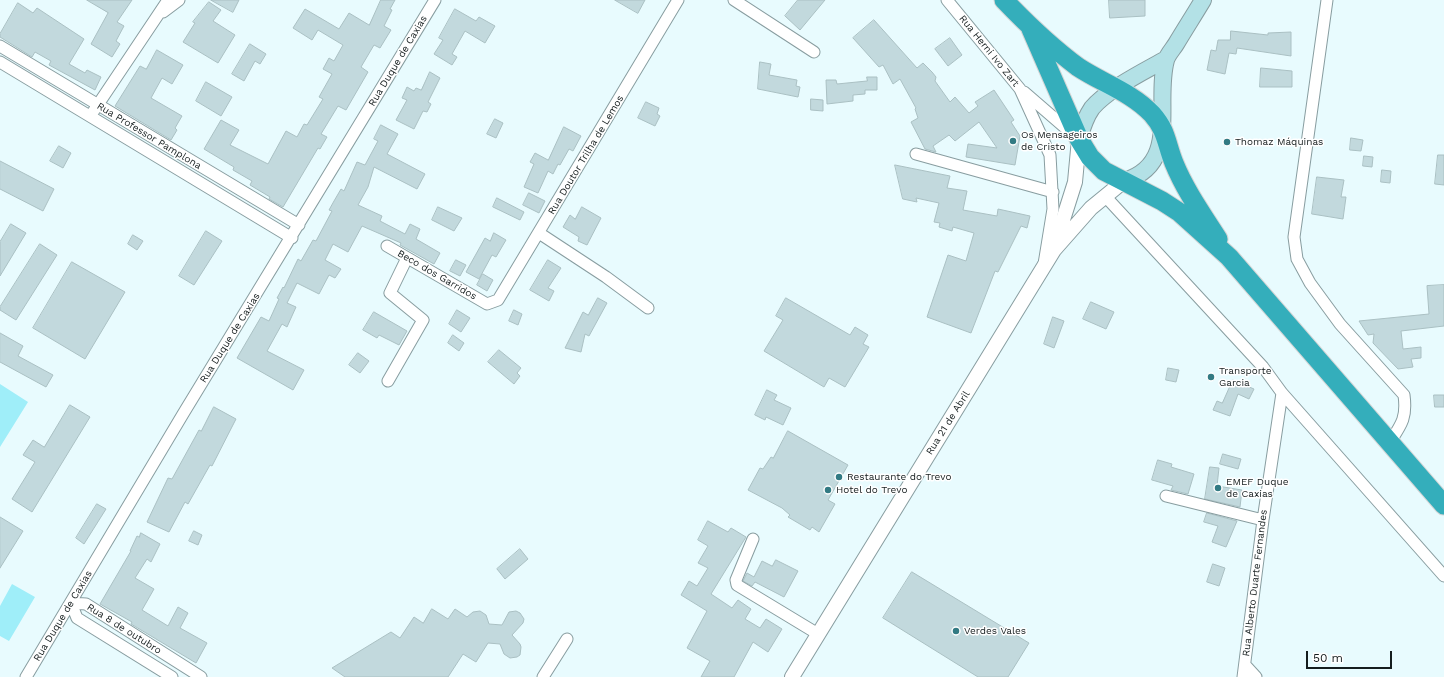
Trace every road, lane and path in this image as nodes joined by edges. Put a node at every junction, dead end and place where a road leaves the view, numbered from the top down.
1 (168, 0) edge
2 (179, 0) edge
3 (435, 0) edge
4 (678, 0) edge
5 (734, 0) edge
6 (947, 0) edge
7 (1004, 0) edge
8 (1203, 0) edge
9 (1327, 0) edge
10 (158, 16) junction
11 (1031, 29) junction
12 (4, 49) edge
13 (814, 52) dead end
14 (1166, 59) junction
15 (1, 62) edge
16 (1118, 88) junction
17 (1020, 89) junction
18 (97, 106) junction
19 (89, 117) junction
20 (1163, 127) junction
21 (1079, 139) junction
22 (916, 154) dead end
23 (1124, 181) junction
24 (1053, 192) junction
25 (1105, 196) junction
26 (299, 225) junction
27 (539, 233) junction
28 (292, 238) junction
29 (387, 246) dead end
30 (1054, 250) junction
31 (1229, 257) junction
32 (407, 258) junction
33 (1043, 267) junction
34 (487, 304) joint
35 (648, 308) dead end
36 (388, 381) dead end
37 (1282, 394) junction
38 (1390, 442) junction
39 (1166, 496) dead end
40 (1444, 505) edge
41 (1262, 520) junction
42 (753, 539) dead end
43 (1444, 576) edge
44 (71, 603) junction
45 (818, 634) junction
46 (567, 640) dead end
47 (1245, 665) junction
48 (26, 677) edge
49 (172, 677) edge
50 (201, 677) edge
51 (543, 677) edge
52 (792, 677) edge
53 (1243, 677) edge
54 (1256, 677) edge

1 - 10 street
2 - 10 street
3 - 26 street, Rua Duque de Caxias
4 - 27 street, Rua Doutor Trilha de Lemos
5 - 13 street
6 - 17 street, Rua Herni Ivo Zart
7 - 11 highway
8 - 14 main road
9 - 38 street
10 - 18 street
11 - 16 highway
11 - 21 highway
12 - 15 street
12 - 18 street, Rua Professor Pamplona
14 - 16 main road
14 - 20 main road
15 - 19 street, Rua Professor Pamplona
16 - 20 highway
16 - 21 main road
17 - 21 street
17 - 24 street, Rua Herni Ivo Zart
18 - 19 street
18 - 26 street, Rua Professor Pamplona
19 - 28 street, Rua Professor Pamplona
20 - 23 main road
20 - 31 highway
21 - 23 highway
21 - 30 street, Rua 21 de Abril
22 - 24 street
23 - 25 street, Rua 21 de Abril
23 - 31 highway
24 - 33 street, Rua Herni Ivo Zart
25 - 30 street, Rua 21 de Abril
25 - 37 street
26 - 28 street, Rua Duque de Caxias
27 - 34 street, Rua Doutor Trilha de Lemos
27 - 35 street
28 - 44 street, Rua Duque de Caxias
29 - 32 street, Beco dos Garridos
30 - 33 street, Rua 21 de Abril
31 - 38 highway
32 - 34 street, Beco dos Garridos
32 - 36 street
33 - 45 street, Rua 21 de Abril
37 - 41 street, Rua Alberto Duarte Fernandes
37 - 43 street
38 - 40 highway
39 - 41 street
41 - 47 street, Rua Alberto Duarte Fernandes
42 - 45 street
44 - 48 street, Rua Duque de Caxias
44 - 49 street, Rua 8 de outubro
44 - 50 street, Rua 8 de outubro
45 - 52 street, Rua 21 de Abril
46 - 51 street
47 - 53 street, Rua Alberto Duarte Fernandes
47 - 54 street

